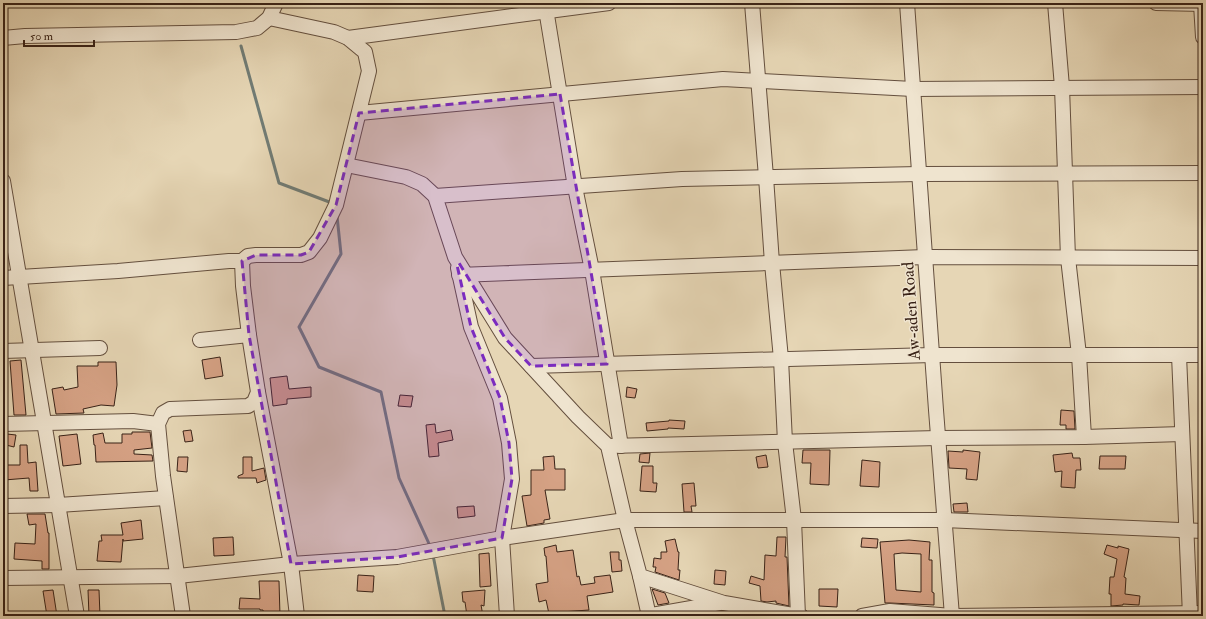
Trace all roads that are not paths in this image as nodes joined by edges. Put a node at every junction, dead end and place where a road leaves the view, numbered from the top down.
1 (276, 3) edge
2 (609, 3) edge
3 (752, 3) edge
4 (907, 3) edge
5 (1055, 3) edge
6 (1156, 3) edge
7 (1202, 4) edge
8 (545, 7) edge
9 (269, 18) junction
10 (1203, 37) edge
11 (3, 38) edge
12 (348, 38) junction
13 (758, 81) junction
14 (1203, 86) edge
15 (913, 88) junction
16 (1062, 88) junction
17 (560, 94) junction
18 (359, 113) junction
19 (346, 165) junction
20 (1203, 173) edge
21 (919, 174) junction
22 (1065, 174) junction
23 (766, 177) junction
24 (3, 181) edge
25 (576, 187) junction
26 (435, 196) junction
27 (5, 201) edge
28 (925, 257) junction
29 (1068, 258) junction
30 (1203, 258) edge
31 (242, 261) junction
32 (772, 263) junction
33 (592, 270) junction
34 (463, 274) junction
35 (19, 276) junction
36 (3, 278) edge
37 (249, 335) junction
38 (200, 340) dead end
39 (100, 348) dead end
40 (32, 350) junction
41 (3, 351) edge
42 (932, 355) junction
43 (1079, 355) junction
44 (1179, 355) junction
45 (1203, 355) edge
46 (781, 359) junction
47 (607, 364) junction
48 (531, 366) junction
49 (258, 392) junction
50 (44, 422) junction
51 (3, 424) edge
52 (158, 424) junction
53 (1182, 434) junction
54 (1084, 437) junction
55 (938, 438) junction
56 (786, 442) junction
57 (614, 446) junction
58 (166, 498) junction
59 (58, 505) junction
60 (3, 506) edge
61 (625, 520) junction
62 (794, 520) junction
63 (944, 520) junction
64 (1186, 530) junction
65 (1203, 531) edge
66 (502, 538) junction
67 (291, 564) junction
68 (178, 576) junction
69 (640, 576) junction
70 (3, 578) edge
71 (70, 578) junction
72 (724, 603) junction
73 (1194, 614) edge
74 (77, 616) edge
75 (183, 616) edge
76 (297, 616) edge
77 (507, 616) edge
78 (648, 616) edge
79 (799, 616) edge
80 (862, 616) edge
81 (952, 616) edge

1 - 9 street
2 - 8 street
3 - 13 street
4 - 15 street, Aw-aden Road
5 - 16 street
6 - 7 street
7 - 10 street
8 - 12 street
8 - 17 street
9 - 11 street
9 - 12 street
12 - 18 street
13 - 15 street
13 - 17 street
13 - 23 street
14 - 16 street
15 - 16 street
15 - 21 street, Aw-aden Road
16 - 22 street
17 - 18 street
17 - 25 street
18 - 19 street
19 - 26 street
19 - 31 street
20 - 22 street
21 - 22 street
21 - 23 street
21 - 28 street, Aw-aden Road
22 - 29 street
23 - 25 street
23 - 32 street
24 - 27 street
25 - 26 street
25 - 33 street
26 - 34 street
27 - 35 street
28 - 29 street
28 - 32 street
28 - 42 street, Aw-aden Road
29 - 30 street
29 - 43 street
31 - 35 street
31 - 37 street
32 - 33 street
32 - 46 street
33 - 34 street
33 - 47 street
34 - 48 street
34 - 66 street
35 - 36 street
35 - 40 street
37 - 38 street
37 - 49 street
39 - 40 street
40 - 41 street
40 - 50 street
42 - 43 street
42 - 46 street
42 - 55 street, Aw-aden Road
43 - 44 street
43 - 54 street
44 - 45 street
44 - 53 street
46 - 47 street
46 - 56 street
47 - 48 street
47 - 57 street
48 - 57 street
49 - 52 street
49 - 67 street
50 - 51 street
50 - 52 street
50 - 59 street
52 - 58 street
53 - 54 street
53 - 64 street
54 - 55 street
55 - 56 street
55 - 63 street, Aw-aden Road
56 - 57 street
56 - 62 street
57 - 61 street
58 - 59 street
58 - 68 street
59 - 60 street
59 - 71 street
61 - 62 street
61 - 66 street
61 - 69 street
62 - 63 street
62 - 79 street
63 - 64 street
63 - 81 street, Aw-aden Road
64 - 65 street
64 - 73 street
66 - 67 street
66 - 77 street
67 - 68 street
67 - 76 street
68 - 71 street
68 - 75 street
69 - 72 street
69 - 78 street
70 - 71 street
71 - 74 street
72 - 78 street
72 - 79 street
73 - 81 street
80 - 81 street

